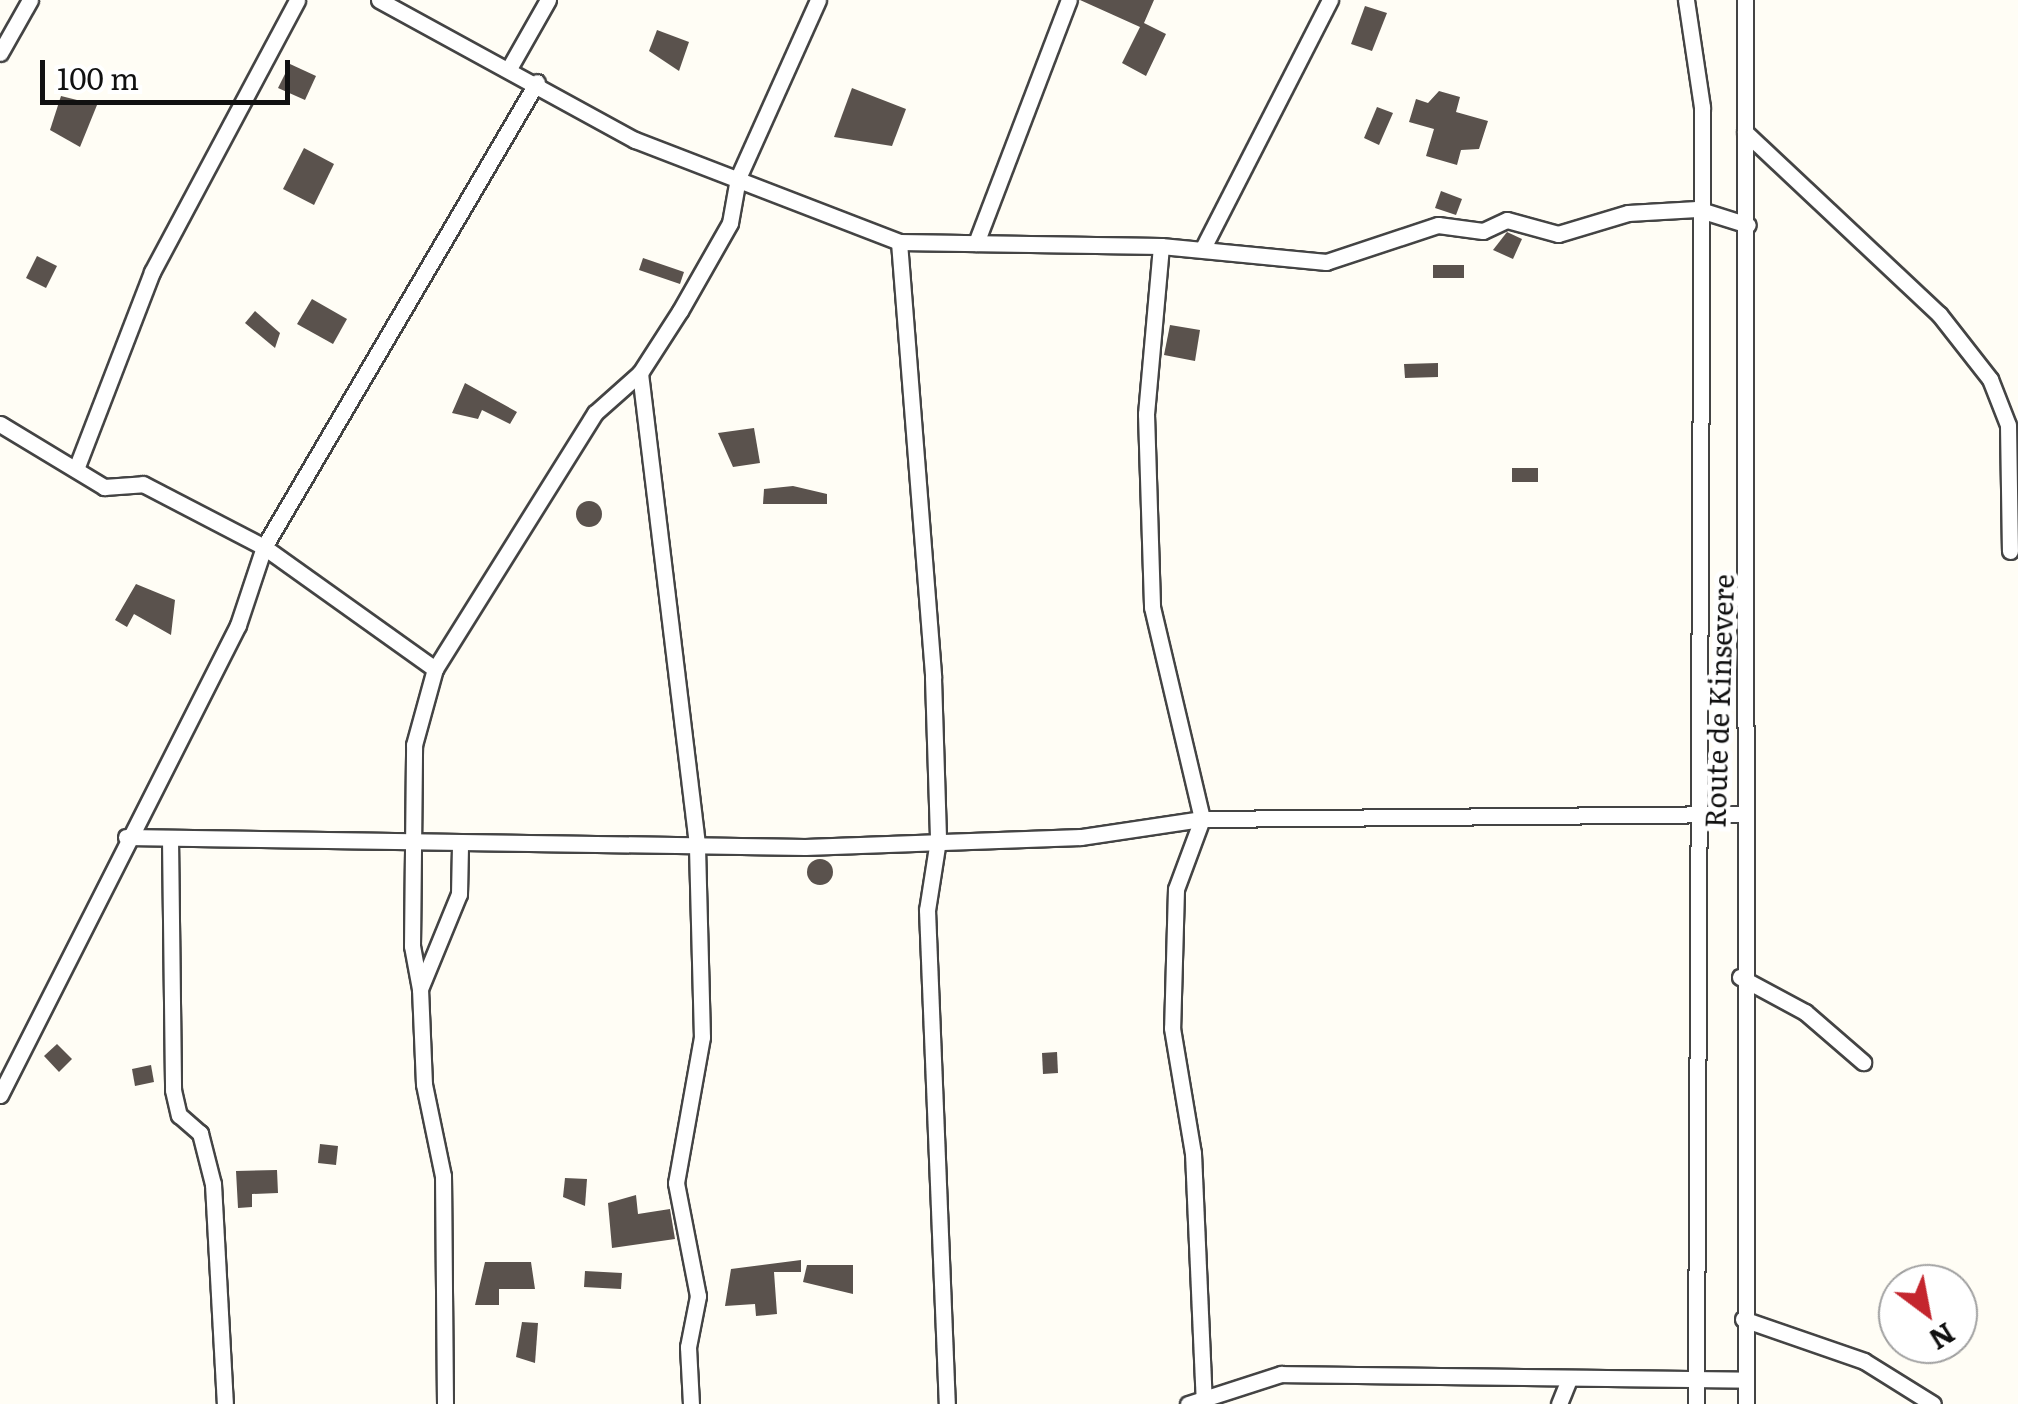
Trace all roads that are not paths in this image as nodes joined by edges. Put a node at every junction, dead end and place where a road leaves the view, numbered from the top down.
1 (30, 0) edge
2 (298, 0) edge
3 (379, 0) edge
4 (548, 0) edge
5 (818, 0) edge
6 (1069, 0) edge
7 (1330, 0) edge
8 (1686, 0) edge
9 (1746, 0) edge
10 (0, 53) edge
11 (511, 65) junction
12 (538, 82) junction
13 (1745, 132) junction
14 (738, 178) junction
15 (1697, 209) junction
16 (1748, 224) junction
17 (899, 242) junction
18 (976, 243) junction
19 (1161, 246) junction
20 (1203, 248) junction
21 (640, 373) junction
22 (0, 424) edge
23 (76, 469) junction
24 (264, 547) junction
25 (2010, 551) dead end
26 (434, 670) junction
27 (1704, 813) junction
28 (1739, 814) junction
29 (1202, 818) junction
30 (126, 838) junction
31 (170, 838) junction
32 (938, 840) junction
33 (412, 846) junction
34 (460, 846) junction
35 (698, 848) junction
36 (1740, 976) junction
37 (420, 989) junction
38 (1863, 1062) dead end
39 (0, 1095) edge
40 (1743, 1319) junction
41 (1569, 1380) junction
42 (1695, 1380) junction
43 (1745, 1380) junction
44 (1196, 1403) edge
45 (225, 1404) edge
46 (445, 1404) edge
47 (691, 1404) edge
48 (947, 1404) edge
49 (1559, 1404) edge
50 (1696, 1404) edge
51 (1746, 1404) edge
52 (1933, 1404) edge

1 - 10 street
2 - 23 street
3 - 11 street
4 - 11 street
5 - 14 street
6 - 18 street
7 - 20 street
8 - 15 street
9 - 13 street, Route de Kinsevere
11 - 12 street
12 - 14 street
12 - 24 street
13 - 16 street, Route de Kinsevere
13 - 25 street
14 - 17 street
14 - 21 street
15 - 16 street
15 - 20 street
15 - 27 street
16 - 28 street, Route de Kinsevere
17 - 18 street
17 - 32 street
18 - 19 street
19 - 20 street
19 - 29 street
21 - 26 street
21 - 35 street
22 - 23 street
23 - 24 street
24 - 26 street
24 - 30 street
26 - 33 street
27 - 28 street
27 - 29 street
27 - 42 street
28 - 36 street, Route de Kinsevere
29 - 32 street
29 - 44 street
30 - 31 street
30 - 39 street
31 - 33 street
31 - 45 street
32 - 35 street
32 - 48 street
33 - 34 street
33 - 37 street
34 - 35 street
34 - 37 street
35 - 47 street
36 - 38 street
36 - 40 street, Route de Kinsevere
37 - 46 street
40 - 43 street, Route de Kinsevere
40 - 52 street
41 - 42 street
41 - 44 street
41 - 49 street
42 - 43 street
42 - 50 street
43 - 51 street, Route de Kinsevere

